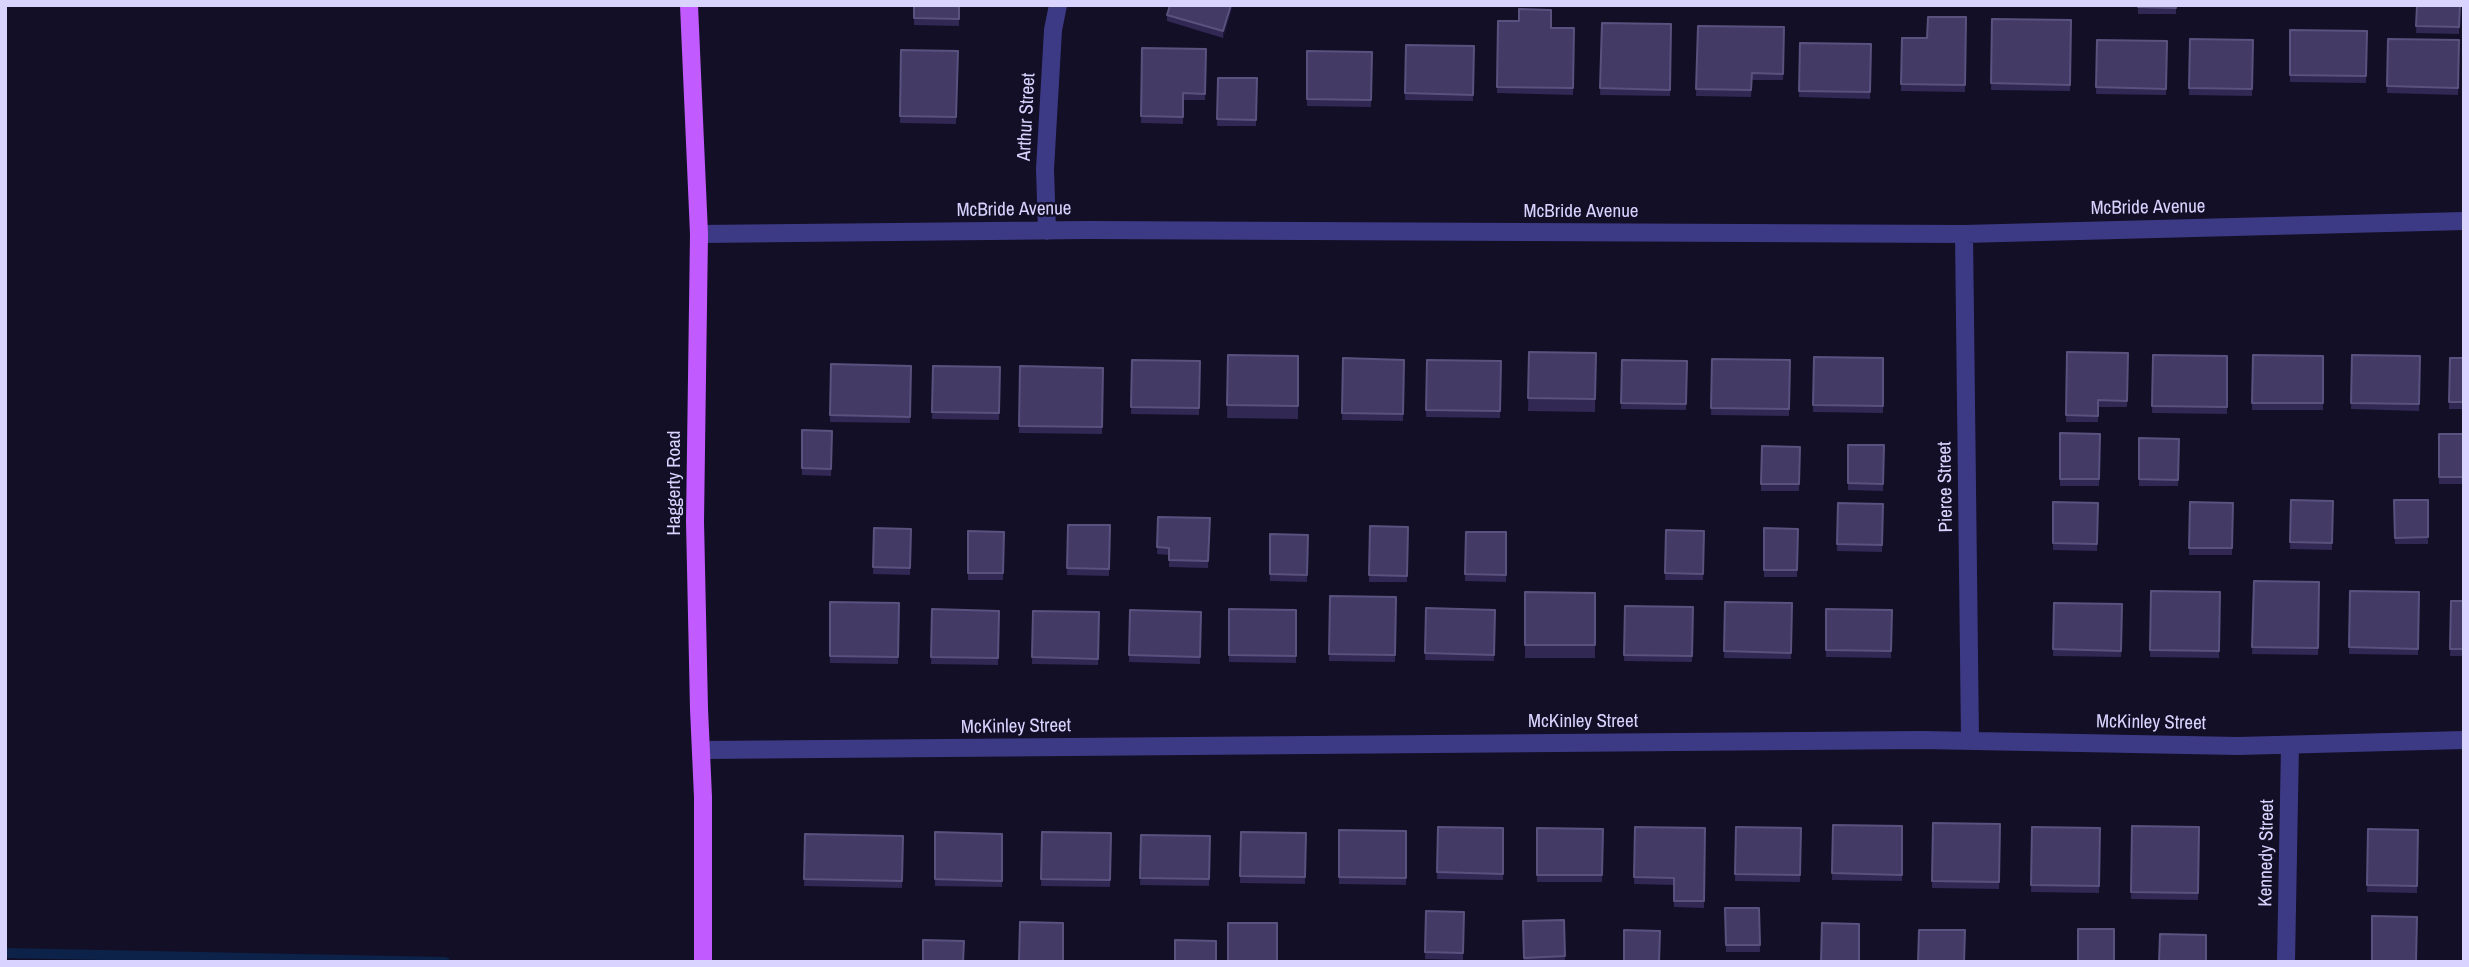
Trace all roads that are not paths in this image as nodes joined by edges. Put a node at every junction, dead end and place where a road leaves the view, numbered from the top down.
1 (689, 5) edge
2 (1058, 5) edge
3 (2464, 221) edge
4 (1047, 231) junction
5 (699, 234) junction
6 (1964, 234) junction
7 (1970, 740) junction
8 (2464, 740) edge
9 (2290, 745) junction
10 (702, 750) junction
11 (703, 962) edge
12 (2286, 962) edge

1 - 5 main road, Haggerty Road
2 - 4 street, Arthur Street
3 - 6 street, McBride Avenue
4 - 5 street, McBride Avenue
4 - 6 street, McBride Avenue
5 - 10 main road, Haggerty Road
6 - 7 street, Pierce Street
7 - 9 street, McKinley Street
7 - 10 street, McKinley Street
8 - 9 street, McKinley Street
9 - 12 street, Kennedy Street
10 - 11 main road, Haggerty Road

